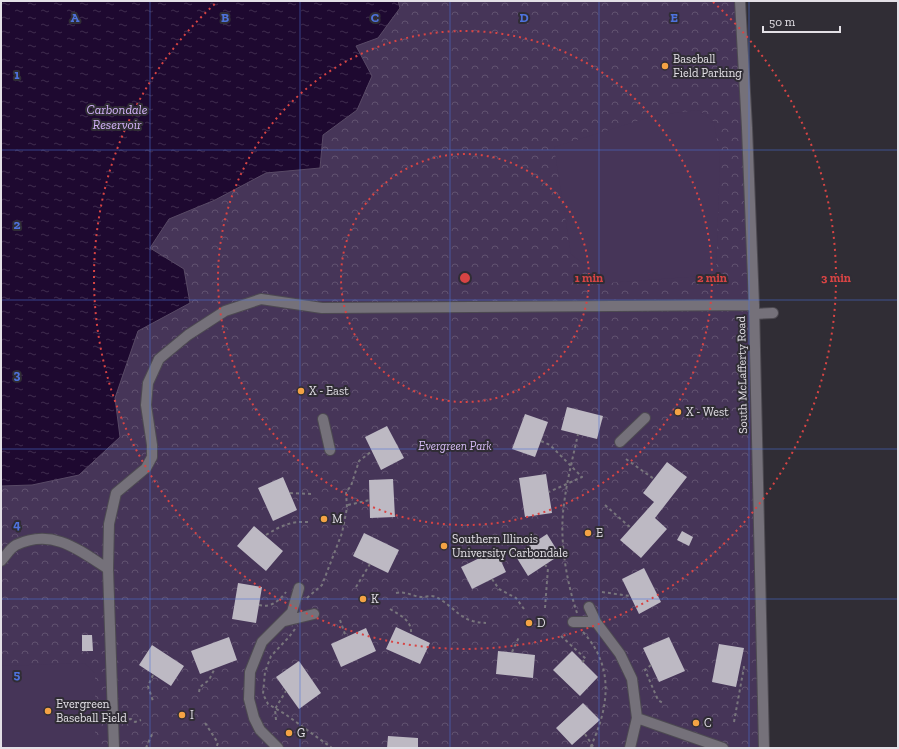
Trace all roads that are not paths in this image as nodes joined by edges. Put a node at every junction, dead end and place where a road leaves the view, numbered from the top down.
1 (740, 1) edge
2 (754, 310) junction
3 (772, 313) dead end
4 (323, 418) dead end
5 (645, 418) dead end
6 (620, 442) dead end
7 (330, 450) dead end
8 (1, 561) edge
9 (108, 569) junction
10 (295, 588) road end
11 (589, 607) dead end
12 (314, 614) dead end
13 (283, 622) junction
14 (577, 622) road end
15 (596, 622) junction
16 (637, 718) junction
17 (114, 748) edge
18 (278, 748) edge
19 (630, 748) edge
20 (723, 748) edge
21 (764, 748) edge

1 - 2 street, South McLafferty Road
2 - 3 street
2 - 9 street
2 - 21 street, South McLafferty Road
4 - 7 street
5 - 6 street
8 - 9 street
9 - 17 street
10 - 13 street
11 - 15 street
12 - 13 street
13 - 18 street
14 - 15 street
15 - 16 street
16 - 19 street
16 - 20 street

